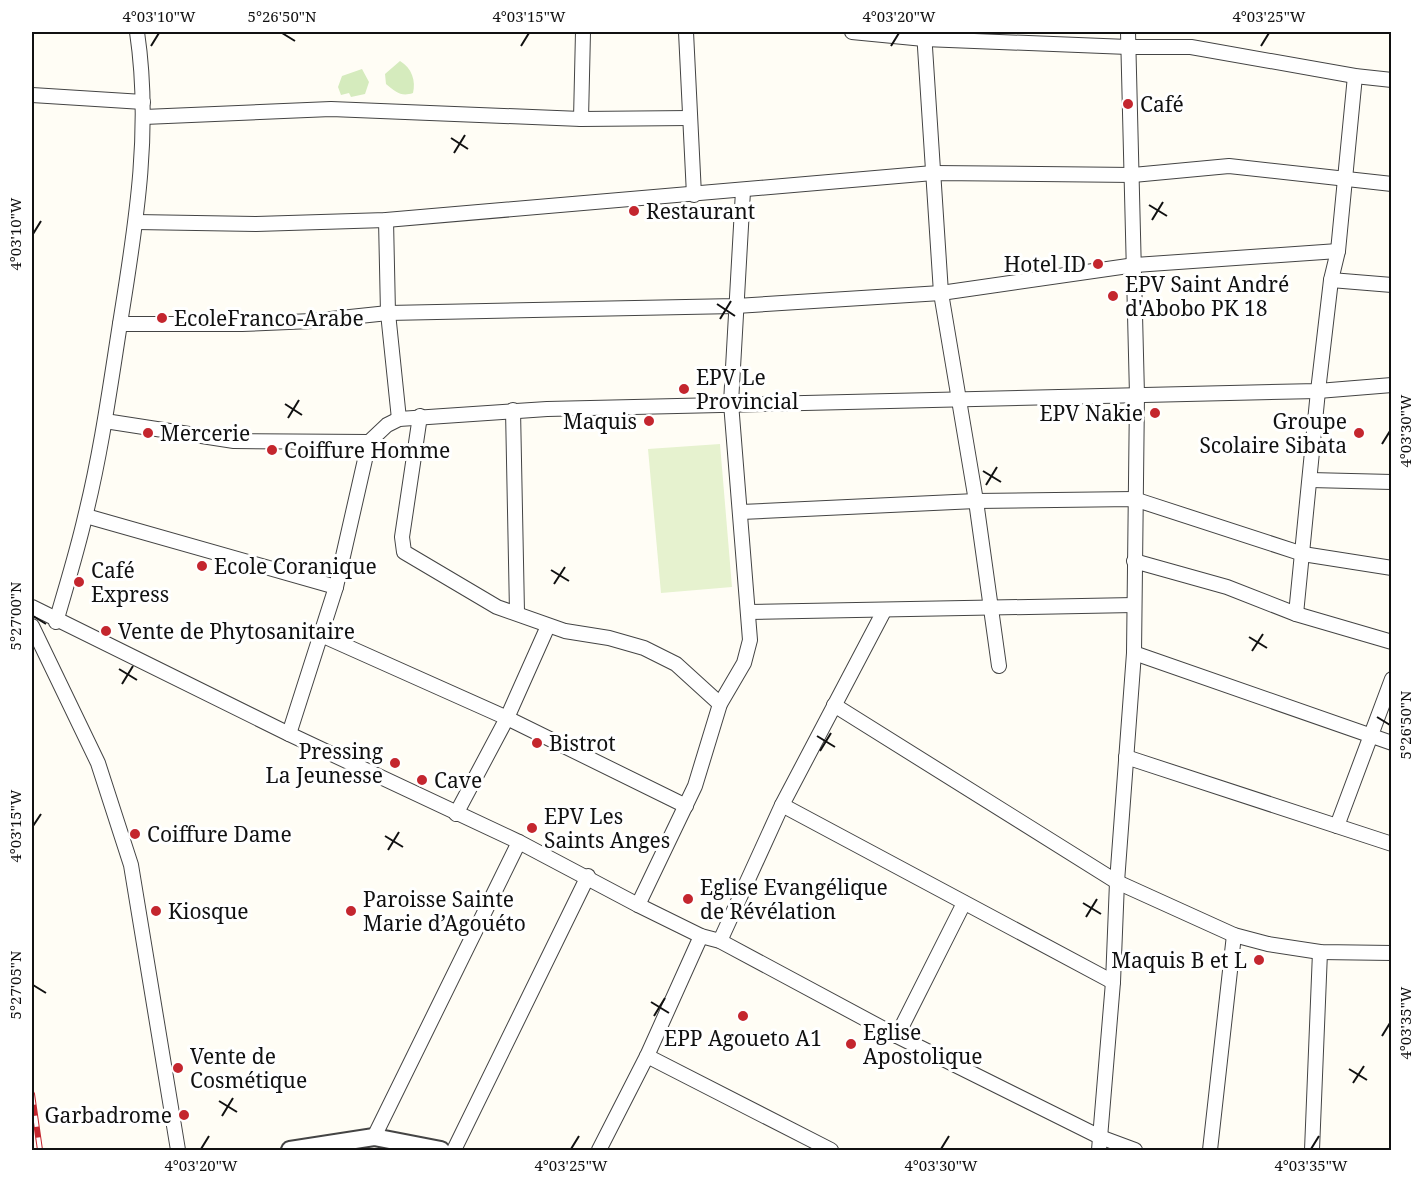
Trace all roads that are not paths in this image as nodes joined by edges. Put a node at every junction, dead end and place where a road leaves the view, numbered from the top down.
1 (137, 32) edge
2 (583, 32) edge
3 (686, 32) edge
4 (852, 32) edge
5 (1128, 32) edge
6 (924, 35) edge
7 (1128, 47) junction
8 (1354, 76) junction
9 (1392, 80) edge
10 (32, 96) edge
11 (143, 102) junction
12 (144, 117) junction
13 (690, 118) junction
14 (581, 119) junction
15 (933, 173) junction
16 (1133, 175) junction
17 (1344, 181) junction
18 (1392, 184) edge
19 (743, 191) junction
20 (694, 195) junction
21 (386, 220) junction
22 (136, 222) junction
23 (1338, 251) junction
24 (1135, 265) junction
25 (1331, 280) junction
26 (1392, 285) edge
27 (941, 293) junction
28 (736, 306) junction
29 (388, 313) junction
30 (120, 324) junction
31 (1392, 385) edge
32 (1318, 391) junction
33 (1137, 395) junction
34 (960, 400) junction
35 (731, 403) junction
36 (513, 410) junction
37 (420, 416) junction
38 (399, 419) junction
39 (105, 421) junction
40 (369, 442) junction
41 (1310, 480) junction
42 (1392, 482) edge
43 (1134, 499) junction
44 (976, 501) junction
45 (741, 512) junction
46 (86, 516) junction
47 (1303, 554) junction
48 (1134, 561) junction
49 (1392, 568) edge
50 (336, 587) junction
51 (1134, 605) junction
52 (32, 607) edge
53 (990, 609) junction
54 (884, 611) junction
55 (517, 612) junction
56 (748, 612) junction
57 (1296, 614) junction
58 (56, 622) junction
59 (32, 626) edge
60 (548, 626) junction
61 (319, 634) junction
62 (1392, 642) edge
63 (1134, 653) junction
64 (999, 666) dead end
65 (1392, 679) edge
66 (720, 704) junction
67 (834, 705) junction
68 (507, 718) junction
69 (289, 734) junction
70 (1370, 736) junction
71 (1392, 744) edge
72 (1126, 757) junction
73 (782, 805) junction
74 (686, 806) junction
75 (456, 814) junction
76 (1337, 826) junction
77 (519, 842) junction
78 (1392, 844) edge
79 (588, 876) junction
80 (1117, 882) junction
81 (964, 903) junction
82 (638, 905) junction
83 (1234, 934) junction
84 (701, 936) junction
85 (720, 941) junction
86 (1320, 952) junction
87 (1392, 952) edge
88 (1113, 982) junction
89 (897, 1036) junction
90 (647, 1056) junction
91 (374, 1137) junction
92 (1099, 1144) edge
93 (322, 1148) edge
94 (178, 1150) edge
95 (291, 1150) edge
96 (441, 1150) edge
97 (454, 1150) edge
98 (599, 1150) edge
99 (831, 1150) edge
100 (1135, 1150) edge
101 (1210, 1150) edge
102 (1312, 1150) edge

1 - 11 street
2 - 14 street
3 - 13 street
4 - 6 street
5 - 7 street
6 - 7 street
6 - 15 street
7 - 8 street
7 - 16 street
8 - 9 street
8 - 17 street
10 - 11 street
11 - 12 street
12 - 14 street
12 - 22 street
13 - 14 street
13 - 20 street
15 - 16 street
15 - 19 street
15 - 27 street
16 - 17 street
16 - 24 street
17 - 18 street
17 - 23 street
19 - 20 street
19 - 28 street
20 - 21 street
21 - 22 street
21 - 29 street
22 - 30 street
23 - 24 street
23 - 25 street
24 - 27 street
24 - 33 street
25 - 26 street
25 - 32 street
27 - 28 street
27 - 34 street
28 - 29 street
28 - 35 street
29 - 30 street
29 - 38 street
30 - 39 street
31 - 32 street
32 - 33 street
32 - 41 street
33 - 34 street
33 - 43 street
34 - 35 street
34 - 44 street
35 - 36 street
35 - 45 street
36 - 37 street
36 - 55 street
37 - 38 street
37 - 55 street
38 - 40 street
39 - 40 street
39 - 46 street
40 - 50 street
41 - 42 street
41 - 47 street
43 - 44 street
43 - 47 street
43 - 48 street
44 - 45 street
44 - 53 street
45 - 56 street
46 - 50 street
46 - 58 street
47 - 49 street
47 - 57 street
48 - 51 street
48 - 57 street
50 - 61 street
51 - 53 street
51 - 63 street
52 - 58 street
53 - 54 street
53 - 64 street
54 - 56 street
54 - 67 street
55 - 60 street
56 - 66 street
57 - 62 street
58 - 69 street
59 - 94 street
60 - 66 street
60 - 68 street
61 - 68 street
61 - 69 street
63 - 70 street
63 - 72 street
65 - 70 street
66 - 74 street
67 - 73 street
67 - 80 street
68 - 74 street
68 - 75 street
69 - 75 street
70 - 71 street
70 - 76 street
72 - 76 street
72 - 80 street
73 - 81 street
73 - 85 street
74 - 82 street
75 - 77 street
76 - 78 street
77 - 79 street
77 - 91 street
79 - 82 street
79 - 97 street
80 - 83 street
80 - 88 street
81 - 88 street
81 - 89 street
82 - 84 street
83 - 86 street
83 - 101 street
84 - 85 street
84 - 90 street
85 - 89 street
86 - 87 street
86 - 102 street
88 - 92 street
89 - 92 street
90 - 98 street
90 - 99 street
91 - 93 street
91 - 96 street
92 - 100 street
93 - 95 street

